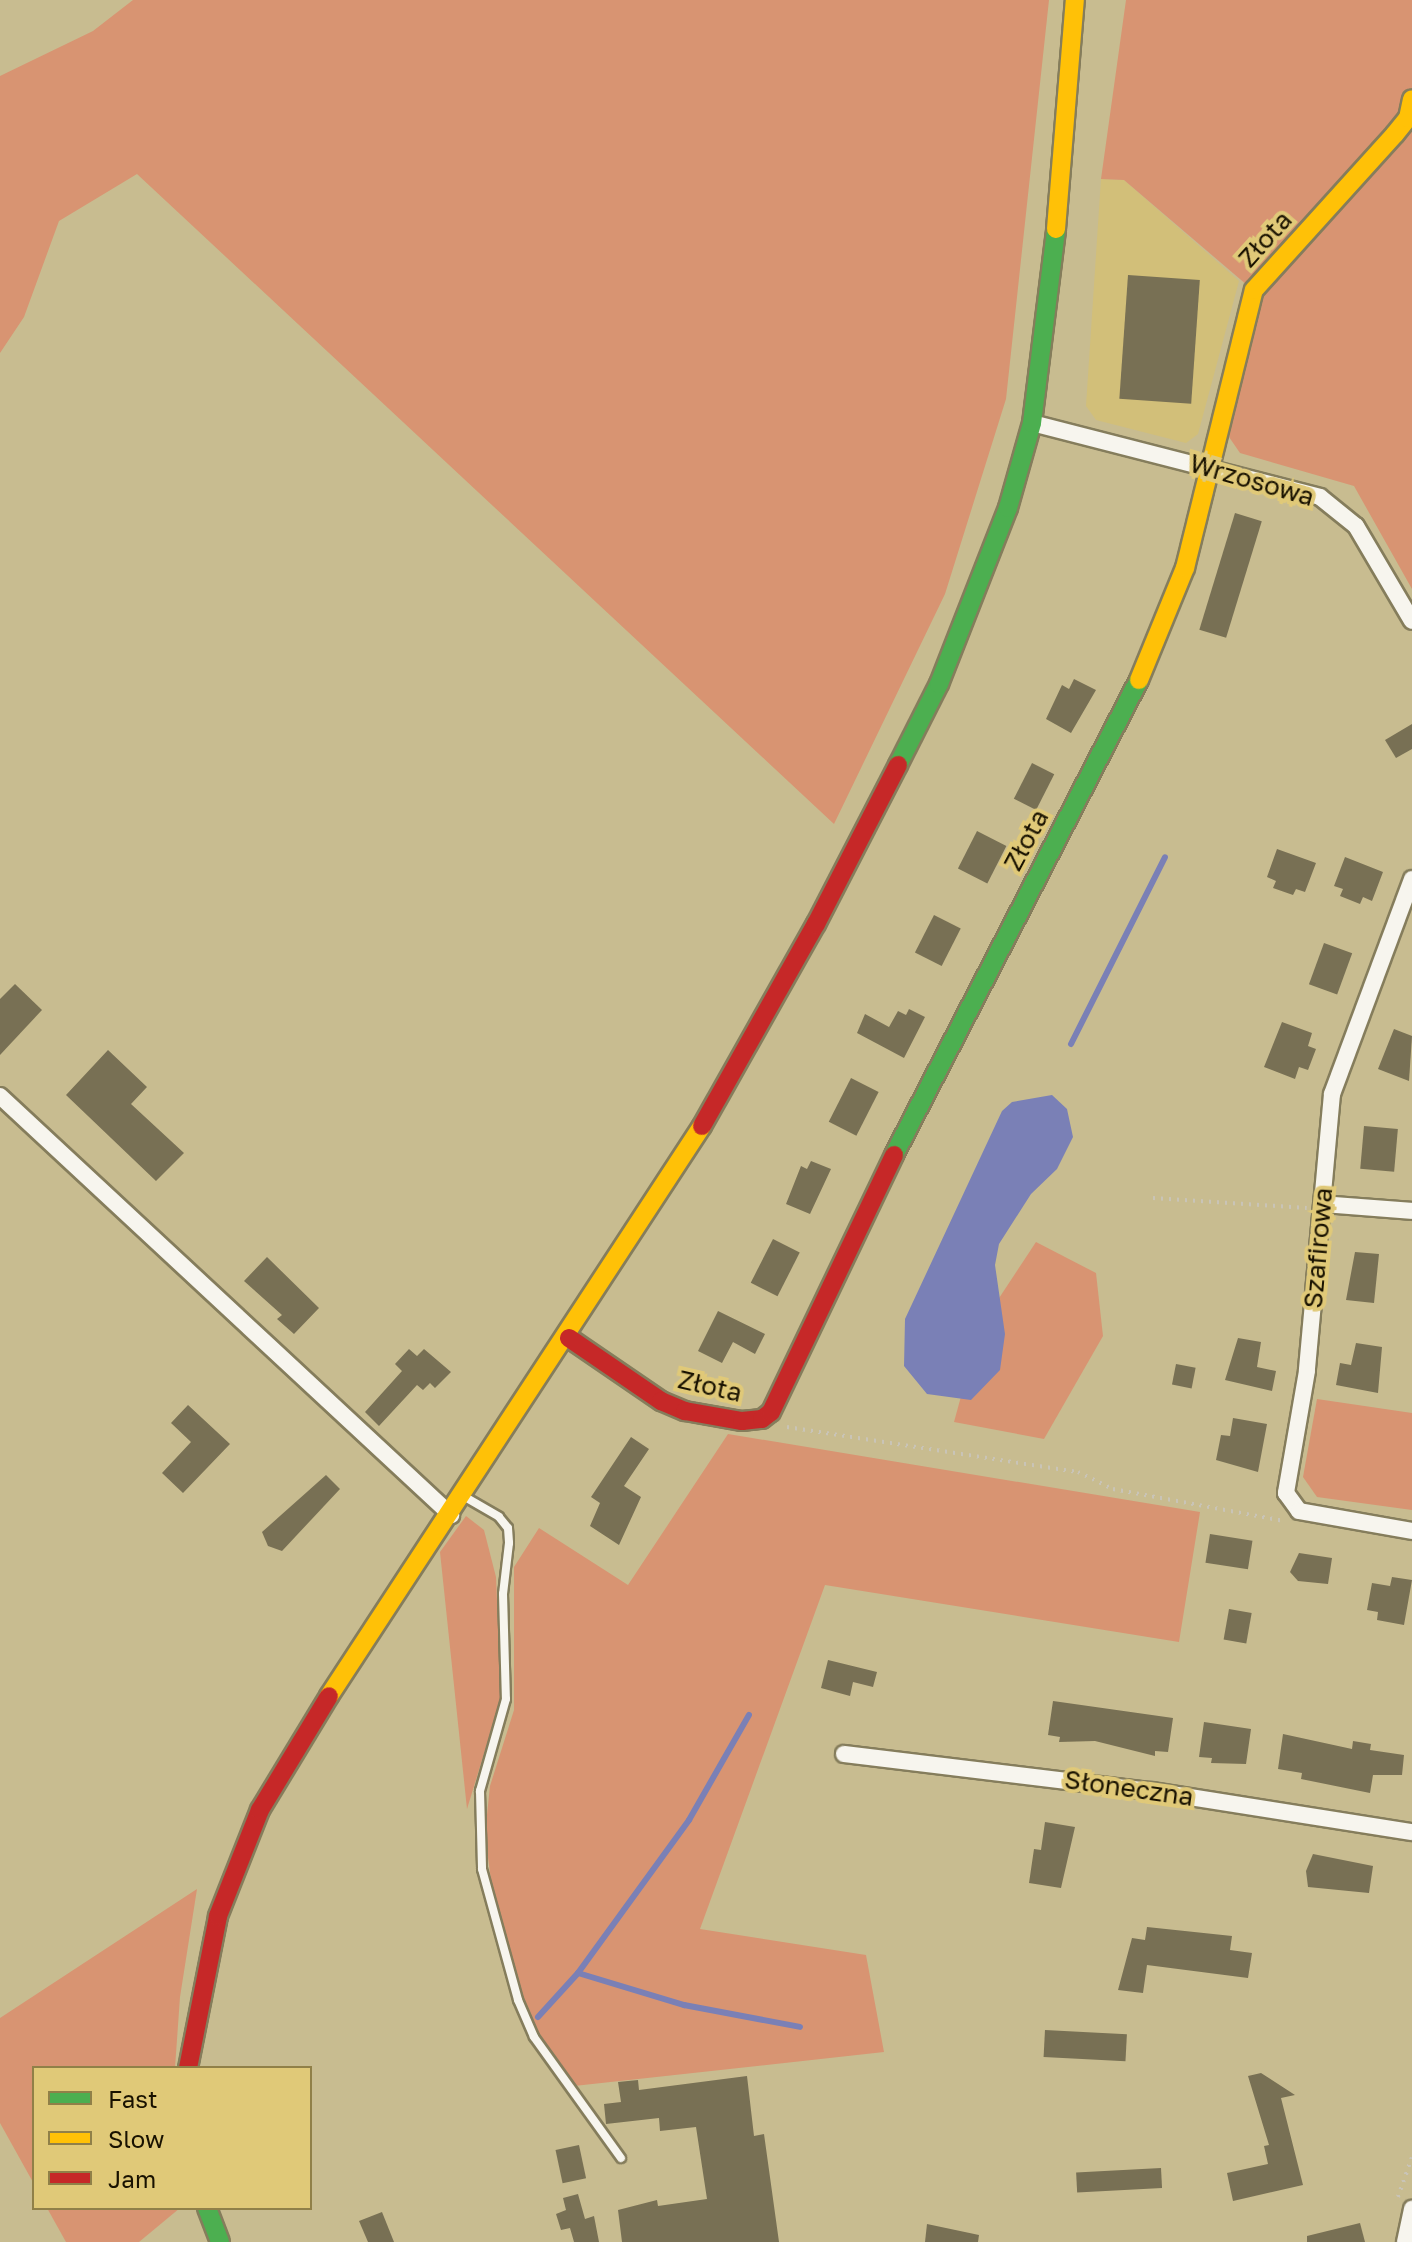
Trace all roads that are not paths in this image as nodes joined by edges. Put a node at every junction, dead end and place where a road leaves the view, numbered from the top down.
1 (1075, 0) edge
2 (1412, 99) edge
3 (1032, 423) junction
4 (1208, 467) junction
5 (1412, 621) edge
6 (1412, 879) edge
7 (0, 1096) edge
8 (1322, 1204) junction
9 (1412, 1211) edge
10 (569, 1338) junction
11 (464, 1496) junction
12 (451, 1515) junction
13 (1412, 1531) edge
14 (844, 1754) dead end
15 (1412, 1832) edge
16 (188, 2066) edge
17 (621, 2158) dead end
18 (1412, 2209) edge
19 (208, 2210) edge
20 (220, 2242) edge
21 (1405, 2242) edge

1 - 3 street
2 - 4 street, Złota
3 - 4 street, Wrzosowa
3 - 10 street
4 - 5 street, Wrzosowa
4 - 10 street, Złota
6 - 8 street, Szafirowa
7 - 12 street
8 - 9 street
8 - 13 street, Szafirowa
10 - 11 street
11 - 12 street
11 - 17 lane
12 - 16 street
14 - 15 street, Słoneczna
18 - 21 street
19 - 20 street

